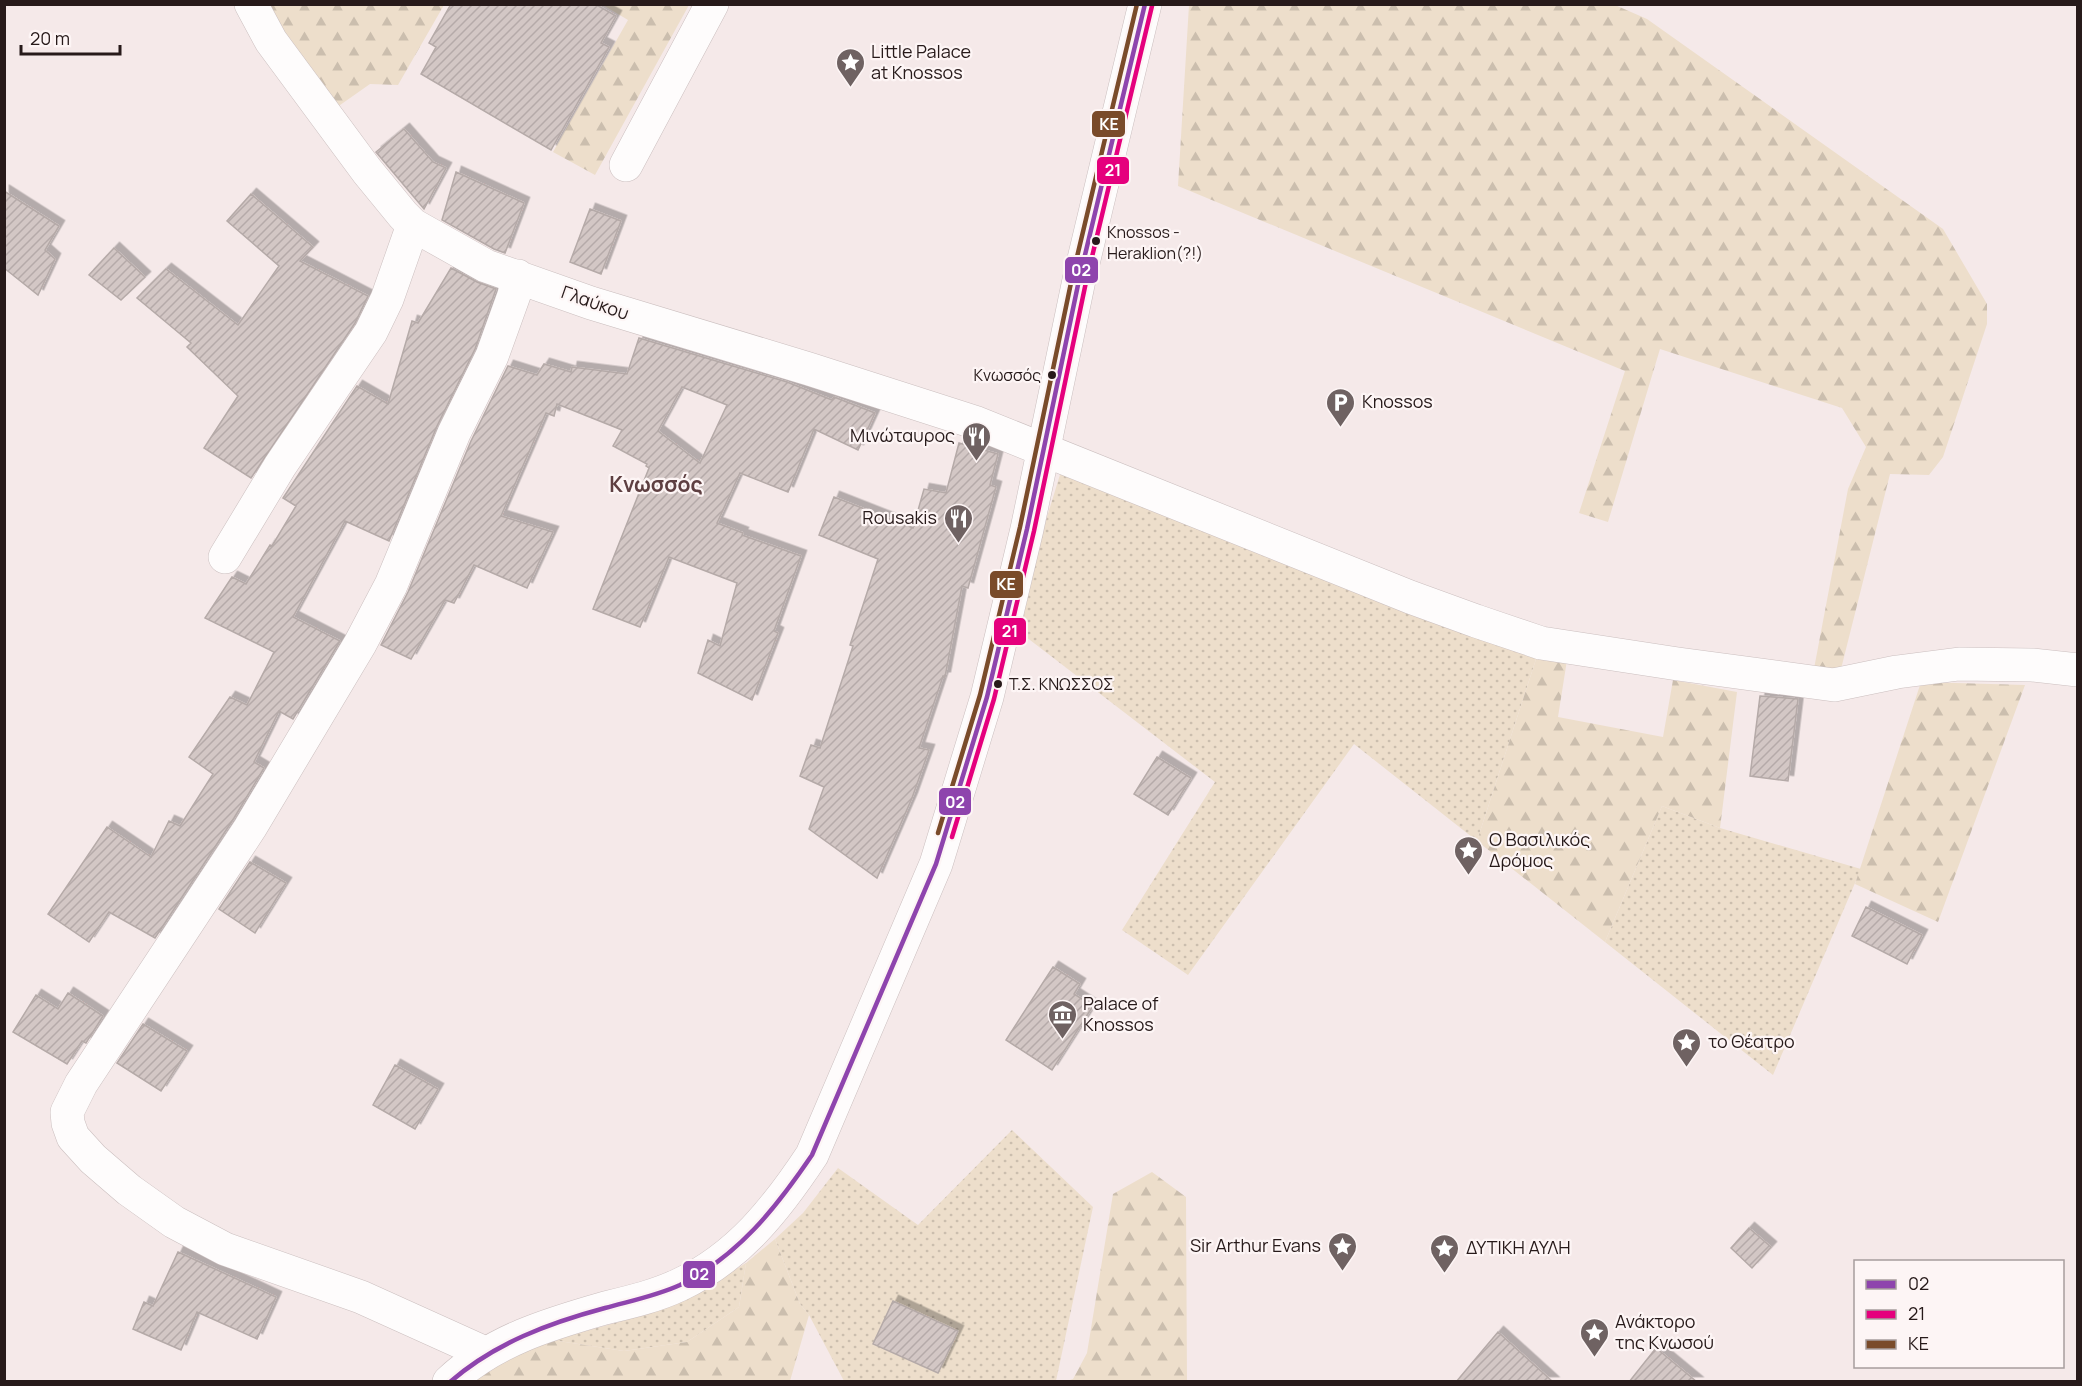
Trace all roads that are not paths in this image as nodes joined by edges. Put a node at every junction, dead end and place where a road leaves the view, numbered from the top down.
1 (251, 4) edge
2 (712, 4) edge
3 (1145, 4) edge
4 (626, 165) dead end
5 (413, 225) junction
6 (518, 276) junction
7 (1044, 449) junction
8 (225, 557) dead end
9 (2078, 670) edge
10 (485, 1353) junction
11 (449, 1382) edge

1 - 5 street, Γλαύκου
2 - 4 street
3 - 7 street
5 - 6 street, Γλαύκου
5 - 8 street
6 - 7 street, Γλαύκου
6 - 10 street
7 - 9 street, Γλαύκου
7 - 10 street
10 - 11 street

